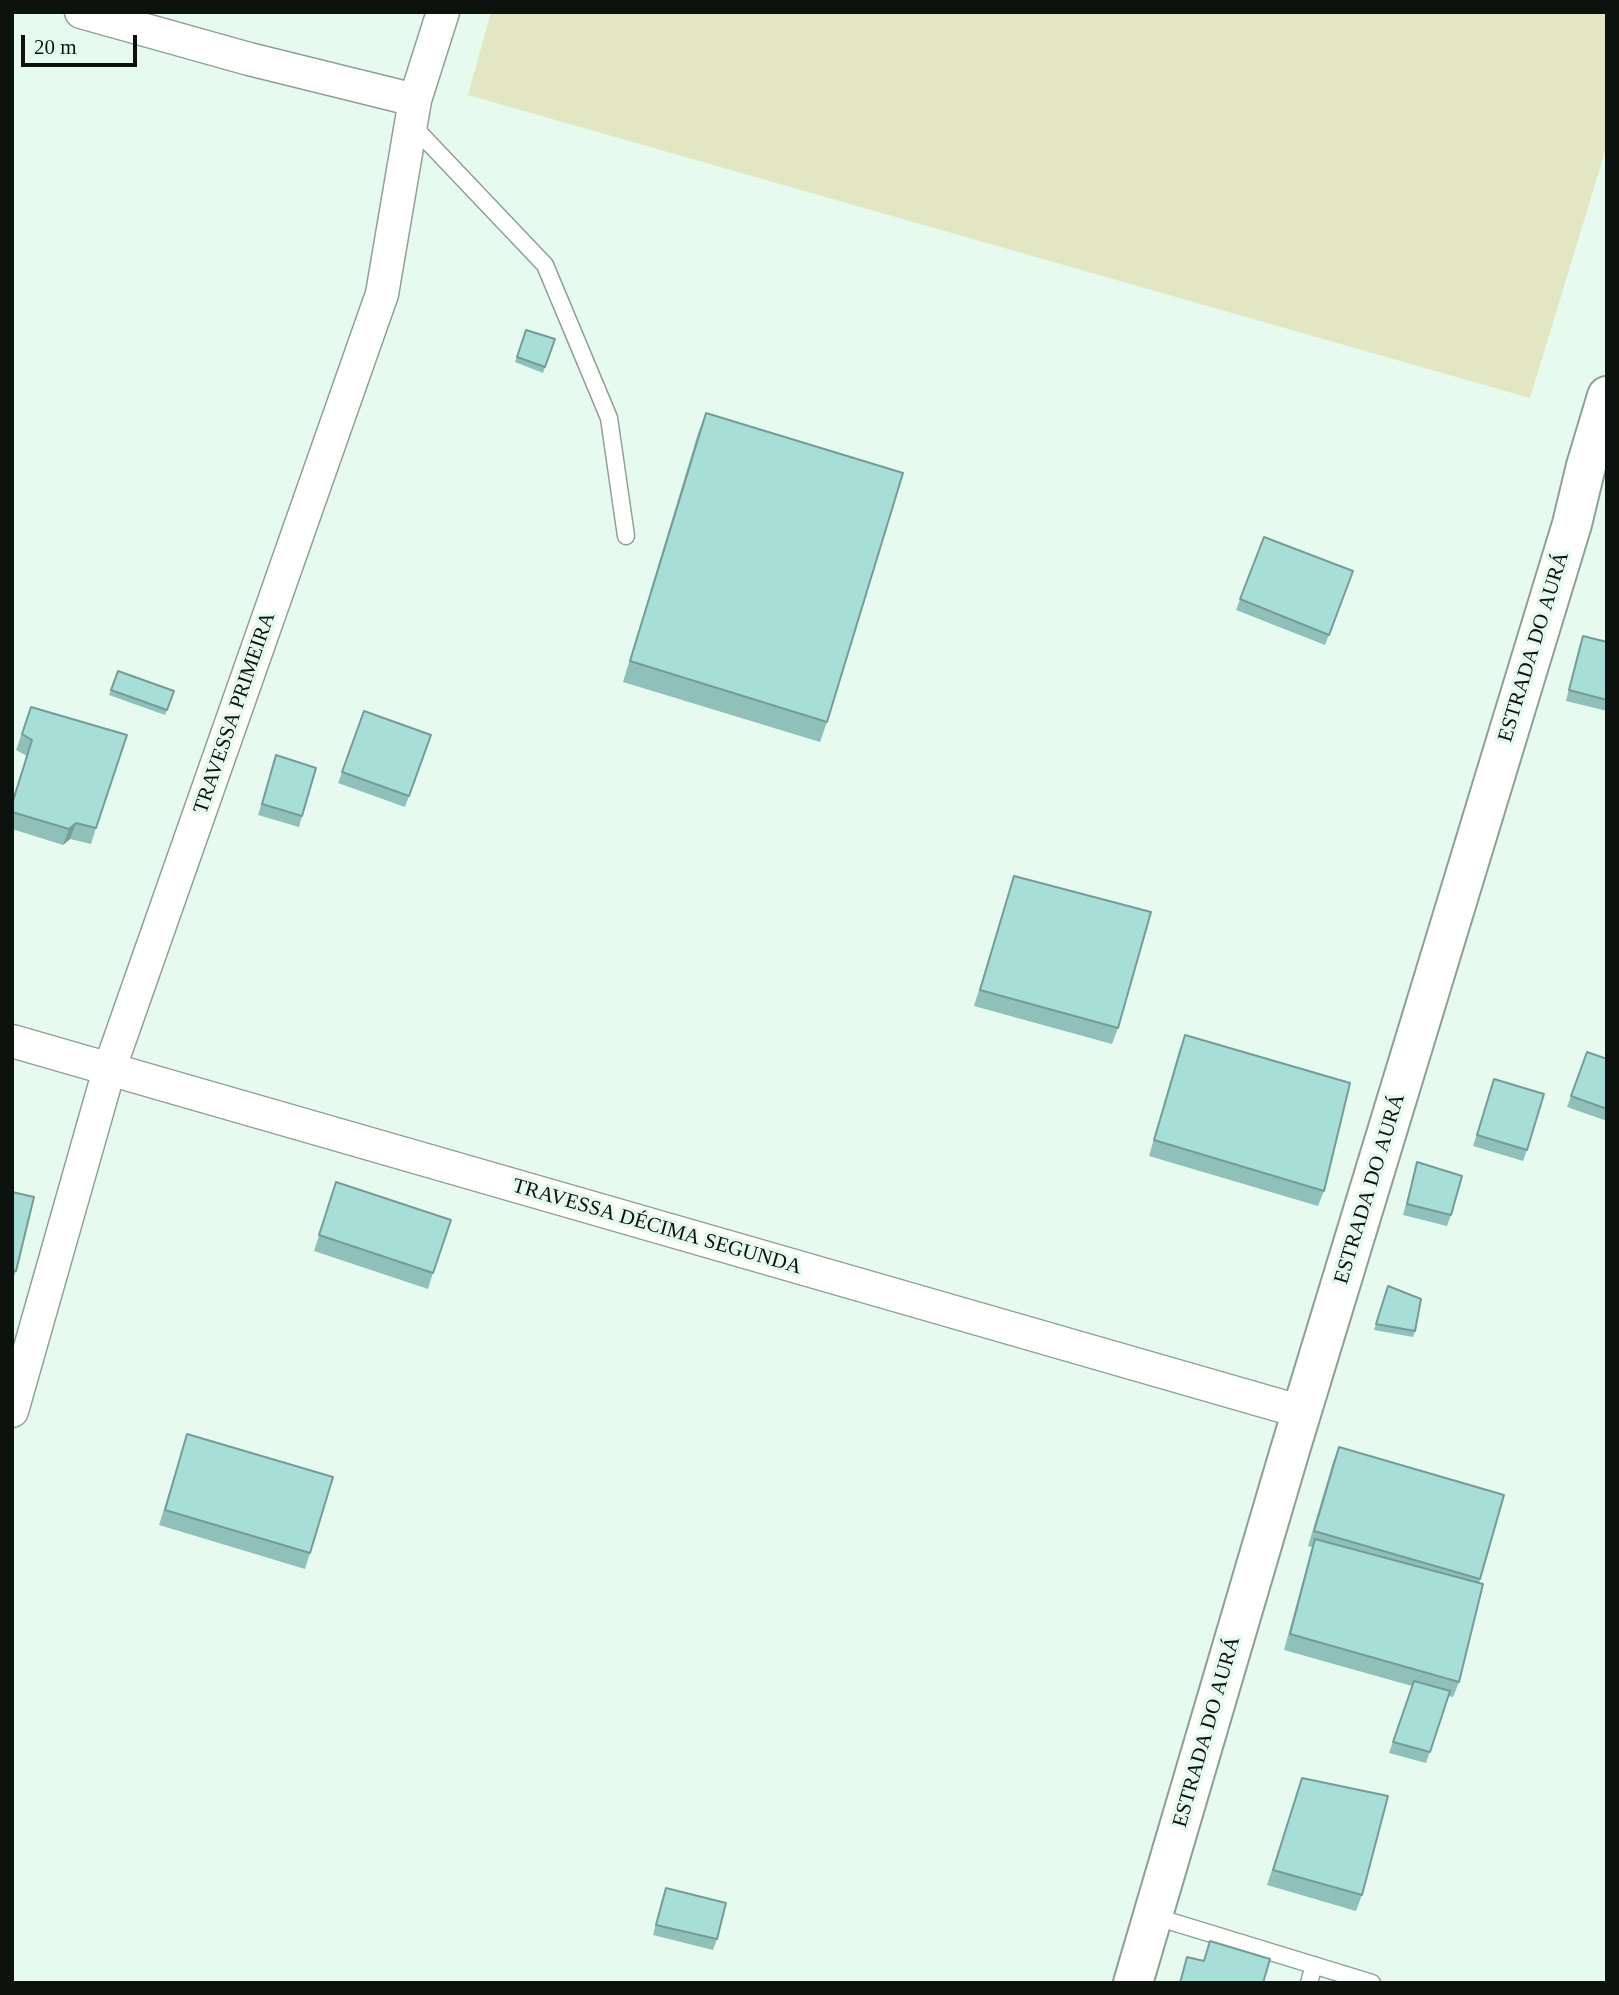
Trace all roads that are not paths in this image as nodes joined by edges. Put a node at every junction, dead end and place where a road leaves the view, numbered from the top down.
1 (81, 12) edge
2 (443, 12) edge
3 (413, 112) junction
4 (1607, 396) edge
5 (1596, 468) edge
6 (626, 536) dead end
7 (12, 1041) edge
8 (109, 1070) junction
9 (12, 1411) edge
10 (1303, 1412) junction
11 (1153, 1916) junction
12 (1314, 1965) junction
13 (1133, 1983) edge
14 (1309, 1983) edge
15 (1372, 1983) edge

1 - 3 street
2 - 3 street, TRAVESSA PRIMEIRA
3 - 6 lane
3 - 8 street, TRAVESSA PRIMEIRA
4 - 5 street, ESTRADA DO AURÁ
5 - 10 street, ESTRADA DO AURÁ
7 - 8 street, TRAVESSA DÉCIMA SEGUNDA
8 - 9 street, TRAVESSA PRIMEIRA
8 - 10 street, TRAVESSA DÉCIMA SEGUNDA
10 - 11 street, ESTRADA DO AURÁ
11 - 12 lane
11 - 13 street, ESTRADA DO AURÁ
12 - 14 lane
12 - 15 lane

